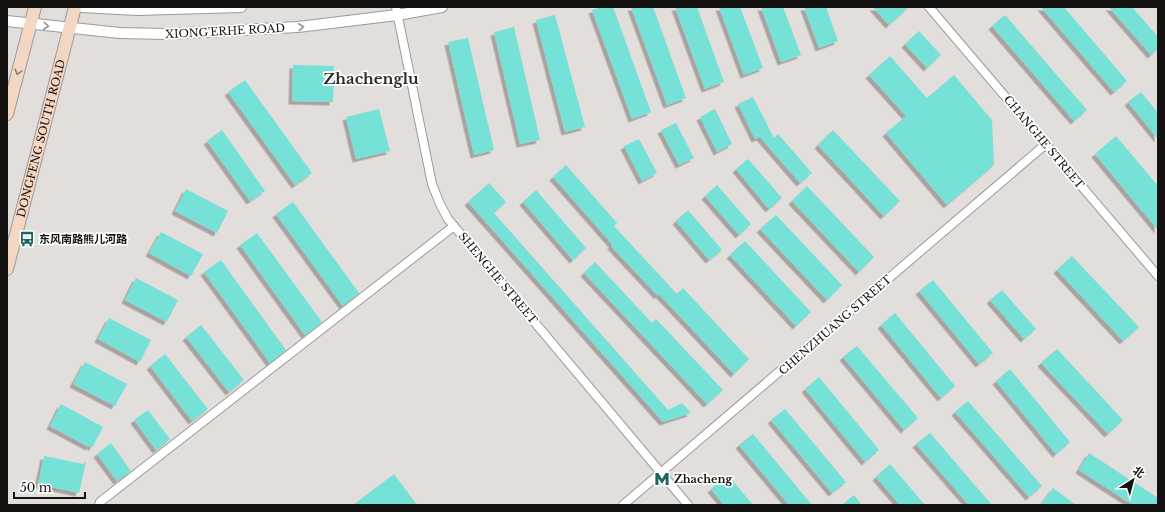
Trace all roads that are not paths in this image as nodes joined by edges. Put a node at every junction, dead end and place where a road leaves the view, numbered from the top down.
1 (35, 7) edge
2 (74, 7) edge
3 (82, 7) edge
4 (241, 7) edge
5 (442, 7) edge
6 (929, 7) edge
7 (396, 11) edge
8 (7, 21) edge
9 (30, 24) junction
10 (69, 28) junction
11 (7, 114) edge
12 (1046, 144) junction
13 (454, 226) junction
14 (7, 269) edge
15 (1158, 276) edge
16 (661, 473) junction
17 (99, 505) edge
18 (623, 505) edge
19 (688, 505) edge

1 - 9 main road
2 - 10 main road, DONGFENG SOUTH ROAD
3 - 4 street
5 - 7 street, XIONG'ERHE ROAD
6 - 12 street, CHANGHE STREET
10 -> 7 street, XIONG'ERHE ROAD
7 - 13 street, SHENGHE STREET
8 - 9 street, XIONG'ERHE ROAD
9 -> 10 street, XIONG'ERHE ROAD
9 -> 11 main road
10 - 14 main road, DONGFENG SOUTH ROAD
12 - 15 street, CHANGHE STREET
12 - 16 street, CHENZHUANG STREET
13 - 16 street, SHENGHE STREET
13 - 17 street
16 - 18 street, CHENZHUANG STREET
16 - 19 street, SHENGHE STREET

